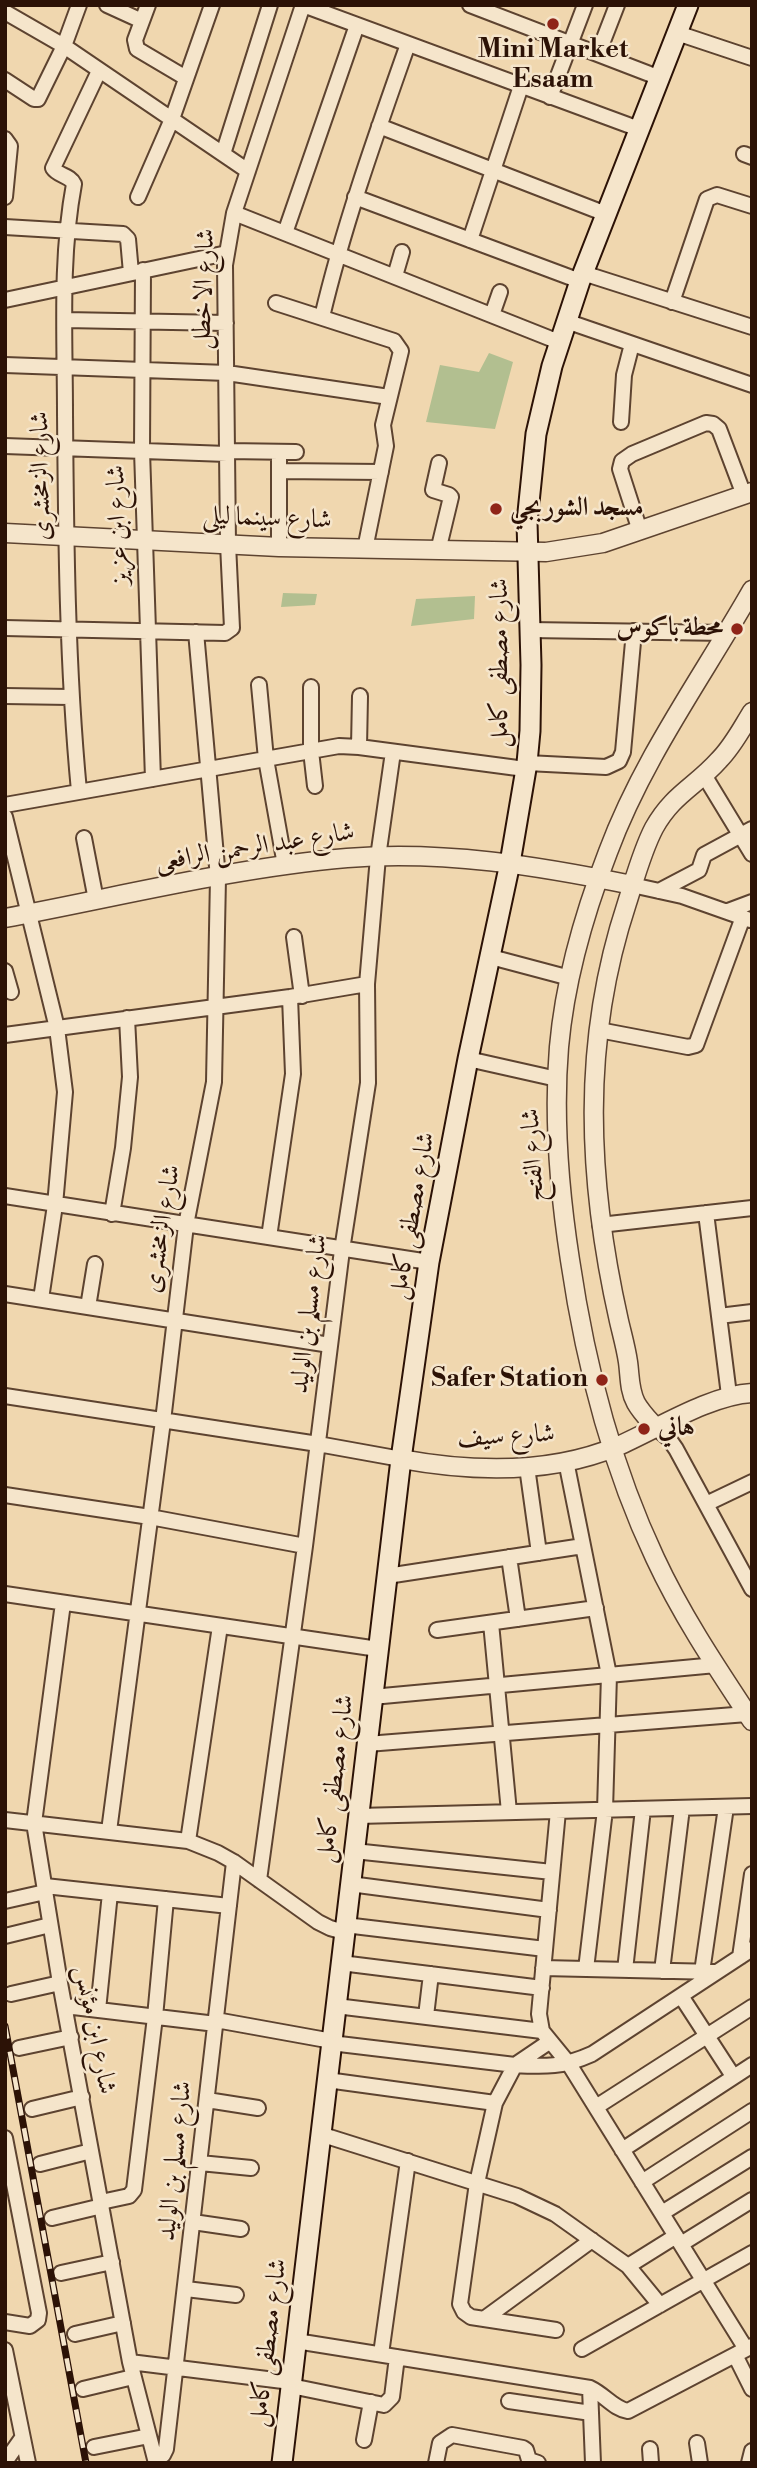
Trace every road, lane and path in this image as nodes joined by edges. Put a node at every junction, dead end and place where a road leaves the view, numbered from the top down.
1 (79, 5) edge
2 (107, 5) edge
3 (148, 5) edge
4 (212, 5) edge
5 (270, 5) edge
6 (303, 5) edge
7 (351, 5) edge
8 (470, 5) edge
9 (585, 5) edge
10 (617, 5) edge
11 (688, 5) edge
12 (494, 9) edge
13 (5, 12) edge
14 (142, 21) junction
15 (354, 24) junction
16 (677, 33) junction
17 (570, 43) junction
18 (408, 44) junction
19 (64, 46) junction
20 (598, 54) junction
21 (752, 58) edge
22 (99, 71) junction
23 (186, 78) junction
24 (660, 78) junction
25 (5, 80) edge
26 (521, 86) junction
27 (550, 97) junction
28 (172, 119) junction
29 (379, 126) junction
30 (639, 130) junction
31 (5, 139) edge
32 (223, 154) junction
33 (493, 170) junction
34 (247, 171) junction
35 (5, 197) edge
36 (138, 197) dead end
37 (355, 197) junction
38 (752, 206) edge
39 (234, 213) junction
40 (606, 214) junction
41 (5, 228) edge
42 (66, 231) junction
43 (285, 233) junction
44 (470, 240) junction
45 (402, 252) dead end
46 (227, 253) junction
47 (337, 254) junction
48 (137, 272) junction
49 (395, 276) junction
50 (581, 277) junction
51 (65, 288) junction
52 (500, 292) dead end
53 (5, 300) edge
54 (672, 302) junction
55 (276, 303) dead end
56 (492, 315) junction
57 (322, 317) junction
58 (65, 320) junction
59 (143, 321) junction
60 (566, 321) junction
61 (226, 323) junction
62 (752, 327) edge
63 (559, 342) junction
64 (632, 344) junction
65 (5, 365) edge
66 (65, 368) junction
67 (142, 370) junction
68 (227, 373) junction
69 (752, 385) edge
70 (389, 397) junction
71 (621, 422) dead end
72 (5, 446) edge
73 (66, 448) junction
74 (142, 451) junction
75 (279, 452) junction
76 (296, 452) dead end
77 (227, 453) junction
78 (439, 463) dead end
79 (279, 471) junction
80 (381, 472) junction
81 (748, 493) edge
82 (640, 531) junction
83 (5, 533) edge
84 (66, 536) junction
85 (145, 540) junction
86 (228, 544) junction
87 (279, 547) junction
88 (365, 549) junction
89 (438, 551) junction
90 (527, 552) junction
91 (752, 590) edge
92 (5, 628) edge
93 (68, 630) junction
94 (530, 630) junction
95 (147, 631) junction
96 (634, 631) junction
97 (196, 632) junction
98 (727, 633) junction
99 (260, 685) dead end
100 (311, 687) dead end
101 (5, 696) edge
102 (360, 696) dead end
103 (70, 697) junction
104 (752, 712) edge
105 (359, 747) junction
106 (311, 751) junction
107 (393, 752) junction
108 (266, 759) junction
109 (526, 766) junction
110 (207, 770) junction
111 (704, 775) junction
112 (153, 779) junction
113 (315, 786) dead end
114 (79, 791) junction
115 (5, 805) edge
116 (5, 817) edge
117 (746, 833) edge
118 (84, 838) dead end
119 (752, 854) edge
120 (378, 857) junction
121 (510, 863) junction
122 (285, 865) junction
123 (218, 878) junction
124 (598, 878) junction
125 (632, 885) junction
126 (659, 891) junction
127 (96, 900) junction
128 (752, 902) edge
129 (728, 911) junction
130 (29, 914) junction
131 (5, 918) edge
132 (748, 919) edge
133 (295, 937) dead end
134 (491, 957) junction
135 (5, 971) edge
136 (570, 978) junction
137 (368, 984) junction
138 (11, 992) dead end
139 (296, 997) junction
140 (216, 1007) junction
141 (127, 1018) junction
142 (57, 1028) junction
143 (599, 1030) junction
144 (5, 1035) edge
145 (468, 1059) junction
146 (557, 1079) junction
147 (5, 1196) edge
148 (55, 1205) junction
149 (752, 1208) edge
150 (706, 1213) junction
151 (112, 1214) junction
152 (186, 1225) junction
153 (600, 1225) junction
154 (269, 1237) junction
155 (342, 1250) junction
156 (429, 1262) junction
157 (95, 1264) dead end
158 (5, 1294) edge
159 (41, 1299) junction
160 (88, 1307) junction
161 (752, 1312) edge
162 (719, 1316) junction
163 (174, 1320) junction
164 (330, 1345) junction
165 (752, 1393) edge
166 (729, 1395) junction
167 (5, 1396) edge
168 (163, 1420) junction
169 (656, 1428) junction
170 (318, 1444) junction
171 (613, 1448) junction
172 (401, 1459) junction
173 (566, 1461) junction
174 (527, 1468) junction
175 (752, 1482) edge
176 (5, 1495) edge
177 (706, 1504) junction
178 (150, 1517) junction
179 (305, 1546) junction
180 (583, 1546) junction
181 (539, 1553) junction
182 (509, 1557) junction
183 (387, 1576) junction
184 (750, 1579) edge
185 (5, 1594) edge
186 (64, 1603) junction
187 (596, 1608) junction
188 (137, 1613) junction
189 (518, 1619) junction
190 (491, 1623) junction
191 (219, 1626) junction
192 (437, 1630) dead end
193 (293, 1638) junction
194 (378, 1649) junction
195 (716, 1665) junction
196 (609, 1675) junction
197 (497, 1686) junction
198 (373, 1697) junction
199 (749, 1717) edge
200 (608, 1725) junction
201 (502, 1734) junction
202 (367, 1744) junction
203 (752, 1806) edge
204 (726, 1807) junction
205 (682, 1808) junction
206 (643, 1809) junction
207 (605, 1810) junction
208 (558, 1811) junction
209 (509, 1812) junction
210 (358, 1816) junction
211 (5, 1820) edge
212 (34, 1824) junction
213 (109, 1831) junction
214 (188, 1841) junction
215 (354, 1851) junction
216 (234, 1862) junction
217 (552, 1872) junction
218 (752, 1874) edge
219 (259, 1881) junction
220 (350, 1884) junction
221 (45, 1889) junction
222 (110, 1893) junction
223 (166, 1899) junction
224 (5, 1901) edge
225 (229, 1906) junction
226 (549, 1910) junction
227 (50, 1925) junction
228 (345, 1928) junction
229 (5, 1936) edge
230 (545, 1949) junction
231 (746, 1953) edge
232 (341, 1963) junction
233 (543, 1968) junction
234 (586, 1969) junction
235 (625, 1970) junction
236 (662, 1971) junction
237 (702, 1972) junction
238 (717, 1972) junction
239 (431, 1974) junction
240 (60, 1983) junction
241 (542, 1987) junction
242 (11, 1994) dead end
243 (681, 1996) junction
244 (65, 2006) junction
245 (336, 2006) junction
246 (752, 2007) edge
247 (98, 2010) junction
248 (426, 2016) junction
249 (155, 2017) junction
250 (216, 2022) junction
251 (546, 2036) junction
252 (707, 2036) junction
253 (71, 2037) junction
254 (331, 2042) junction
255 (19, 2048) dead end
256 (569, 2064) junction
257 (516, 2065) junction
258 (752, 2065) edge
259 (733, 2076) junction
260 (327, 2080) junction
261 (82, 2096) junction
262 (207, 2101) junction
263 (495, 2104) junction
264 (596, 2107) junction
265 (258, 2108) dead end
266 (32, 2109) dead end
267 (752, 2111) edge
268 (320, 2134) junction
269 (5, 2138) edge
270 (622, 2150) junction
271 (92, 2151) junction
272 (752, 2157) edge
273 (408, 2161) junction
274 (200, 2163) junction
275 (40, 2164) dead end
276 (251, 2168) dead end
277 (8, 2172) edge
278 (642, 2182) junction
279 (477, 2183) junction
280 (752, 2200) edge
281 (101, 2204) junction
282 (662, 2213) junction
283 (52, 2218) dead end
284 (193, 2222) junction
285 (241, 2229) dead end
286 (678, 2240) junction
287 (592, 2241) junction
288 (752, 2253) edge
289 (112, 2262) junction
290 (628, 2266) junction
291 (61, 2273) dead end
292 (703, 2280) junction
293 (186, 2289) junction
294 (236, 2295) dead end
295 (660, 2305) junction
296 (484, 2319) junction
297 (5, 2322) edge
298 (123, 2323) junction
299 (556, 2330) dead end
300 (75, 2334) dead end
301 (296, 2341) junction
302 (582, 2349) dead end
303 (5, 2350) edge
304 (744, 2350) edge
305 (381, 2354) junction
306 (397, 2357) junction
307 (130, 2362) junction
308 (177, 2367) junction
309 (133, 2377) junction
310 (291, 2384) junction
311 (590, 2388) junction
312 (83, 2389) dead end
313 (752, 2389) edge
314 (509, 2401) dead end
315 (371, 2402) junction
316 (591, 2413) junction
317 (149, 2436) junction
318 (22, 2438) junction
319 (364, 2440) dead end
320 (697, 2442) dead end
321 (94, 2447) dead end
322 (752, 2451) edge
323 (155, 2461) edge
324 (5, 2462) edge
325 (28, 2463) edge
326 (282, 2463) edge
327 (436, 2463) edge
328 (538, 2463) edge
329 (593, 2463) edge
330 (700, 2463) edge
331 (749, 2463) edge

1 - 19 street
2 - 14 street
3 - 14 street
4 - 23 street
5 - 32 street
6 - 15 street
6 - 34 street, شارع الاخطل
7 - 15 street
8 - 12 street
9 - 17 street
10 - 20 street
11 - 16 main road, شارع مصطفى كامل
12 - 17 street
13 - 19 street
14 - 23 street
15 - 18 street
15 - 43 street
16 - 21 street
16 - 24 main road, شارع مصطفى كامل
17 - 20 street
17 - 27 street
18 - 26 street
18 - 29 street
19 - 22 street
19 - 25 street
20 - 24 street
22 - 28 street
22 - 42 street, شارع الزمخشرى
23 - 28 street
24 - 30 main road, شارع مصطفى كامل
26 - 27 street
26 - 33 street
27 - 30 street
28 - 32 street
28 - 36 street
29 - 33 street
29 - 37 street
30 - 40 main road, شارع مصطفى كامل
31 - 35 street
32 - 34 street
33 - 40 street
33 - 44 street
34 - 39 street, شارع الاخطل
37 - 44 street
37 - 47 street
38 - 54 street
39 - 43 street
39 - 46 street, شارع الاخطل
40 - 50 main road, شارع مصطفى كامل
41 - 42 street
42 - 48 street, شارع ابن عزيز
42 - 51 street, شارع الزمخشرى
43 - 47 street
44 - 50 street
45 - 49 street
46 - 48 street
46 - 61 street, شارع الاخطل
47 - 49 street
47 - 57 street
48 - 51 street
48 - 59 street, شارع ابن عزيز
49 - 56 street
50 - 54 street
50 - 60 main road, شارع مصطفى كامل
51 - 53 street
51 - 58 street, شارع الزمخشرى
52 - 56 street
54 - 62 street
55 - 57 street
56 - 63 street
57 - 70 street
58 - 59 street
58 - 66 street, شارع الزمخشرى
59 - 61 street
59 - 67 street, شارع ابن عزيز
60 - 63 main road, شارع مصطفى كامل
60 - 64 street
61 - 68 street, شارع الاخطل
63 - 90 main road, شارع مصطفى كامل
64 - 69 street
64 - 71 street
65 - 66 street
66 - 67 street
66 - 73 street, شارع الزمخشرى
67 - 68 street
67 - 74 street, شارع ابن عزيز
68 - 70 street
68 - 77 street, شارع الاخطل
70 - 80 street
72 - 73 street
73 - 74 street
73 - 84 street, شارع الزمخشرى
74 - 77 street
74 - 85 street, شارع ابن عزيز
75 - 76 street
75 - 77 street
75 - 79 street
77 - 86 street, شارع الاخطل
78 - 89 street
79 - 80 street
79 - 87 street
80 - 88 street
81 - 82 street, شارع سينما ليلى
81 - 82 street
82 - 90 street, شارع سينما ليلى
83 - 84 street, شارع سينما ليلى
84 - 85 street, شارع سينما ليلى
84 - 93 street, شارع الزمخشرى
85 - 86 street, شارع سينما ليلى
85 - 95 street, شارع ابن عزيز
86 - 87 street, شارع سينما ليلى
86 - 97 street, شارع الاخطل
87 - 88 street, شارع سينما ليلى
88 - 89 street, شارع سينما ليلى
89 - 90 street, شارع سينما ليلى
90 - 94 main road, شارع مصطفى كامل
91 - 98 street, شارع الفتح
92 - 93 street
93 - 95 street
93 - 103 street, شارع الزمخشرى
94 - 96 street
94 - 109 main road, شارع مصطفى كامل
95 - 97 street
95 - 112 street, شارع ابن عزيز
96 - 98 street
96 - 109 street
97 - 110 street, شارع الزمخشرى
98 - 124 street, شارع الفتح
99 - 108 street
100 - 106 street
101 - 103 street
102 - 105 street
103 - 114 street, شارع الزمخشرى
104 - 111 street
105 - 106 street
105 - 107 street
106 - 108 street
106 - 113 street
107 - 109 street
107 - 120 street, شارع مسلم بن الوليد
108 - 110 street
108 - 122 street
109 - 121 main road, شارع مصطفى كامل
110 - 112 street
110 - 123 street, شارع الزمخشرى
111 - 117 street
111 - 125 street
112 - 114 street
114 - 115 street
116 - 130 street
117 - 119 street
117 - 126 street
118 - 127 street
120 - 121 street, شارع عبد الرحمن الرافعى
120 - 122 street, شارع عبد الرحمن الرافعى
120 - 137 street, شارع مسلم بن الوليد
121 - 124 street, شارع عبد الرحمن الرافعى
121 - 134 main road, شارع مصطفى كامل
122 - 123 street, شارع عبد الرحمن الرافعى
123 - 127 street, شارع عبد الرحمن الرافعى
123 - 140 street, شارع الزمخشرى
124 - 125 street, شارع عبد الرحمن الرافعى
124 - 136 street, شارع الفتح
125 - 126 street
125 - 143 street
126 - 129 street
127 - 130 street, شارع عبد الرحمن الرافعى
128 - 129 street
129 - 132 street
130 - 131 street, شارع عبد الرحمن الرافعى
130 - 142 street
132 - 143 street
133 - 139 street
134 - 136 street
134 - 145 main road, شارع مصطفى كامل
135 - 138 street
136 - 146 street, شارع الفتح
137 - 139 street
137 - 155 street, شارع مسلم بن الوليد
139 - 140 street
139 - 154 street
140 - 141 street
140 - 152 street, شارع الزمخشرى
141 - 142 street
141 - 151 street
142 - 144 street
142 - 148 street
143 - 153 street
145 - 146 street
145 - 156 main road, شارع مصطفى كامل
146 - 171 street, شارع الفتح
147 - 148 street
148 - 151 street
148 - 159 street
149 - 150 street
150 - 153 street
150 - 162 street
151 - 152 street
152 - 154 street
152 - 163 street, شارع الزمخشرى
153 - 169 street
154 - 155 street
155 - 156 street
155 - 164 street, شارع مسلم بن الوليد
156 - 172 main road, شارع مصطفى كامل
157 - 160 street
158 - 159 street
159 - 160 street
160 - 163 street
161 - 162 street
162 - 166 street
163 - 164 street
163 - 168 street, شارع الزمخشرى
164 - 170 street, شارع مسلم بن الوليد
165 - 166 street, شارع سيف
166 - 169 street, شارع سيف
167 - 168 street
168 - 170 street
168 - 178 street, شارع الزمخشرى
169 - 171 street, شارع سيف
169 - 177 street
170 - 172 street
170 - 179 street, شارع مسلم بن الوليد
171 - 173 street, شارع سيف
171 - 195 street, شارع الفتح
172 - 174 street, شارع سيف
172 - 183 main road, شارع مصطفى كامل
173 - 174 street, شارع سيف
173 - 180 street
174 - 181 street
175 - 177 street
176 - 178 street
177 - 184 street
178 - 179 street
178 - 188 street, شارع الزمخشرى
179 - 193 street, شارع مسلم بن الوليد
180 - 181 street
180 - 187 street
181 - 182 street
182 - 183 street
182 - 189 street
183 - 194 main road, شارع مصطفى كامل
185 - 186 street
186 - 188 street
186 - 212 street, شارع ابن مؤنس
187 - 189 street
187 - 196 street
188 - 191 street
188 - 213 street, شارع الزمخشرى
189 - 190 street
190 - 192 street
190 - 197 street
191 - 193 street
191 - 214 street
193 - 194 street
193 - 219 street, شارع مسلم بن الوليد
194 - 198 main road, شارع مصطفى كامل
195 - 196 street
195 - 199 street, شارع الفتح
196 - 197 street
196 - 200 street
197 - 198 street
197 - 201 street
198 - 202 main road, شارع مصطفى كامل
199 - 200 street
200 - 201 street
200 - 207 street
201 - 202 street
201 - 209 street
202 - 210 main road, شارع مصطفى كامل
203 - 204 street
204 - 205 street
204 - 237 street
205 - 206 street
205 - 236 street
206 - 207 street
206 - 235 street
207 - 208 street
207 - 234 street
208 - 209 street
208 - 217 street
209 - 210 street
210 - 215 main road, شارع مصطفى كامل
211 - 212 street
212 - 213 street
212 - 221 street, شارع ابن مؤنس
213 - 214 street
214 - 216 street
215 - 217 street
215 - 220 main road, شارع مصطفى كامل
216 - 219 street
216 - 225 street, شارع مسلم بن الوليد
217 - 226 street
218 - 231 street
219 - 228 street
220 - 226 street
220 - 228 main road, شارع مصطفى كامل
221 - 222 street
221 - 224 street
221 - 227 street, شارع ابن مؤنس
222 - 223 street
222 - 247 street
223 - 225 street
223 - 249 street
225 - 250 street, شارع مسلم بن الوليد
226 - 230 street
227 - 229 street
227 - 240 street, شارع ابن مؤنس
228 - 230 street
228 - 232 main road, شارع مصطفى كامل
230 - 233 street
231 - 238 street
232 - 239 street
232 - 245 main road, شارع مصطفى كامل
233 - 234 street
233 - 241 street
234 - 235 street
235 - 236 street
236 - 237 street
237 - 238 street
238 - 243 street
239 - 241 street
239 - 248 street
240 - 242 street
240 - 244 street, شارع ابن مؤنس
241 - 251 street
243 - 252 street
243 - 256 street
244 - 247 street
244 - 253 street, شارع ابن مؤنس
245 - 248 street
245 - 254 main road, شارع مصطفى كامل
246 - 252 street
247 - 249 street
248 - 251 street
249 - 250 street
249 - 281 street
250 - 254 street
250 - 262 street, شارع مسلم بن الوليد
251 - 256 street
251 - 257 street
252 - 259 street
252 - 264 street
253 - 255 street
253 - 261 street, شارع ابن مؤنس
254 - 257 street
254 - 260 main road, شارع مصطفى كامل
256 - 257 street
256 - 264 street
257 - 263 street
258 - 259 street
259 - 270 street
260 - 263 street
260 - 268 main road, شارع مصطفى كامل
261 - 266 street
261 - 271 street, شارع ابن مؤنس
262 - 265 street
262 - 274 street, شارع مسلم بن الوليد
263 - 279 street
264 - 270 street
267 - 278 street
268 - 273 street
268 - 301 main road, شارع مصطفى كامل
269 - 277 street
270 - 278 street
271 - 275 street
271 - 281 street, شارع ابن مؤنس
272 - 282 street
273 - 279 street
273 - 305 street
274 - 276 street
274 - 284 street, شارع مسلم بن الوليد
277 - 297 street
278 - 282 street
279 - 287 street
279 - 296 street
280 - 286 street
281 - 283 street
281 - 289 street, شارع ابن مؤنس
282 - 286 street
284 - 285 street
284 - 293 street, شارع مسلم بن الوليد
286 - 290 street
286 - 292 street
287 - 290 street
287 - 296 street
288 - 292 street
289 - 291 street
289 - 298 street, شارع ابن مؤنس
290 - 295 street
292 - 295 street
292 - 304 street
293 - 294 street
293 - 308 street, شارع مسلم بن الوليد
295 - 302 street
296 - 299 street
298 - 300 street
298 - 307 street, شارع ابن مؤنس
301 - 305 street
301 - 310 main road, شارع مصطفى كامل
303 - 318 street
304 - 311 street
304 - 313 street
305 - 306 street
306 - 311 street
306 - 315 street
307 - 308 street
307 - 309 street, شارع ابن مؤنس
308 - 310 street
308 - 323 street, شارع مسلم بن الوليد
309 - 312 street
309 - 317 street, شارع ابن مؤنس
310 - 315 street
310 - 326 main road, شارع مصطفى كامل
311 - 316 street
314 - 316 street
315 - 319 street
316 - 329 street
317 - 321 street
317 - 323 street, شارع ابن مؤنس
318 - 324 street
318 - 325 street
320 - 330 street
322 - 331 street
327 - 328 street

